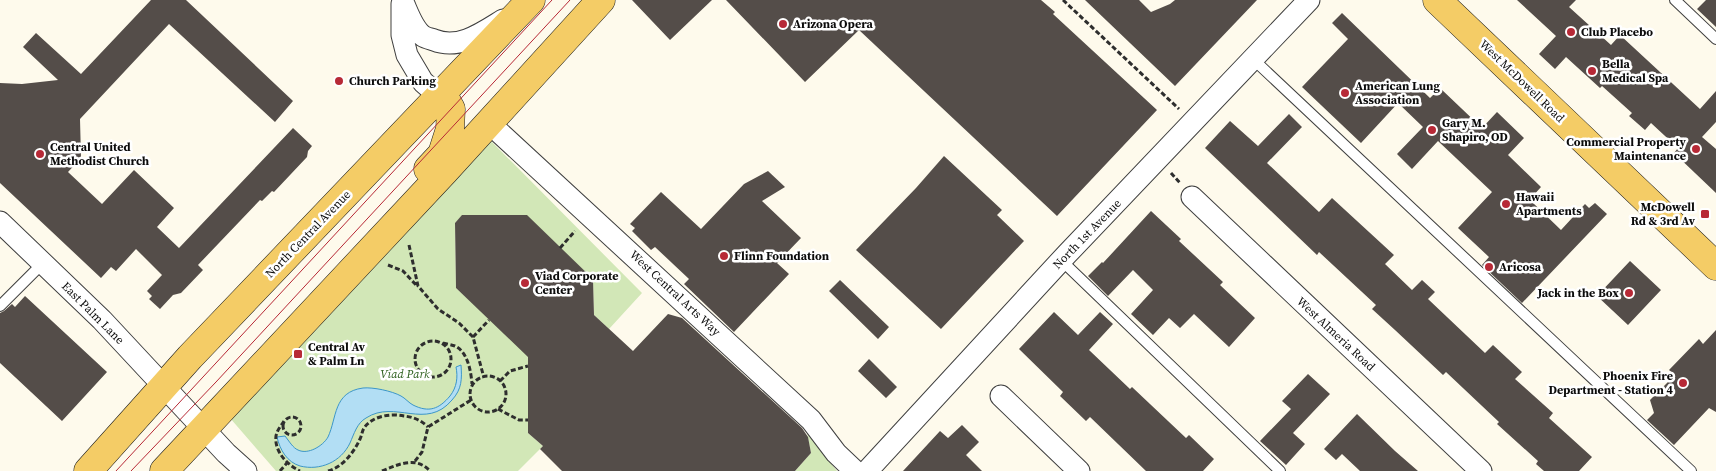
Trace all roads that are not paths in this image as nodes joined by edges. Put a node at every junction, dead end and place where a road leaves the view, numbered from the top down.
1 (601, 0) edge
2 (1309, 0) edge
3 (1437, 0) edge
4 (1676, 0) edge
5 (403, 1) edge
6 (527, 4) edge
7 (1716, 39) edge
8 (1253, 60) junction
9 (439, 96) junction
10 (488, 122) junction
11 (1192, 197) road end
12 (0, 222) edge
13 (1061, 260) junction
14 (43, 263) junction
15 (1716, 266) edge
16 (337, 285) junction
17 (0, 306) edge
18 (165, 386) junction
19 (1001, 396) dead end
20 (204, 428) junction
21 (868, 469) edge
22 (88, 471) edge
23 (164, 471) edge
24 (246, 471) edge
25 (1079, 471) edge
26 (1280, 471) edge
27 (1481, 471) edge
28 (1691, 471) edge

1 - 10 main road
2 - 8 street, North 1st Avenue
3 - 15 main road, West McDowell Road
4 - 7 lane
5 - 6 street
5 - 9 street
6 - 9 main road, North Central Avenue
8 - 13 street, North 1st Avenue
8 - 28 lane
9 - 16 main road
9 - 18 main road, North Central Avenue
10 - 16 main road
10 - 21 street, West Central Arts Way
11 - 27 street, West Almeria Road
12 - 14 street, East Palm Lane
13 - 21 street, North 1st Avenue
13 - 26 lane
14 - 17 lane
14 - 18 street, East Palm Lane
16 - 20 main road
18 - 20 street, East Palm Lane
18 - 22 main road, North Central Avenue
19 - 25 street
20 - 23 main road
20 - 24 street, East Palm Lane

